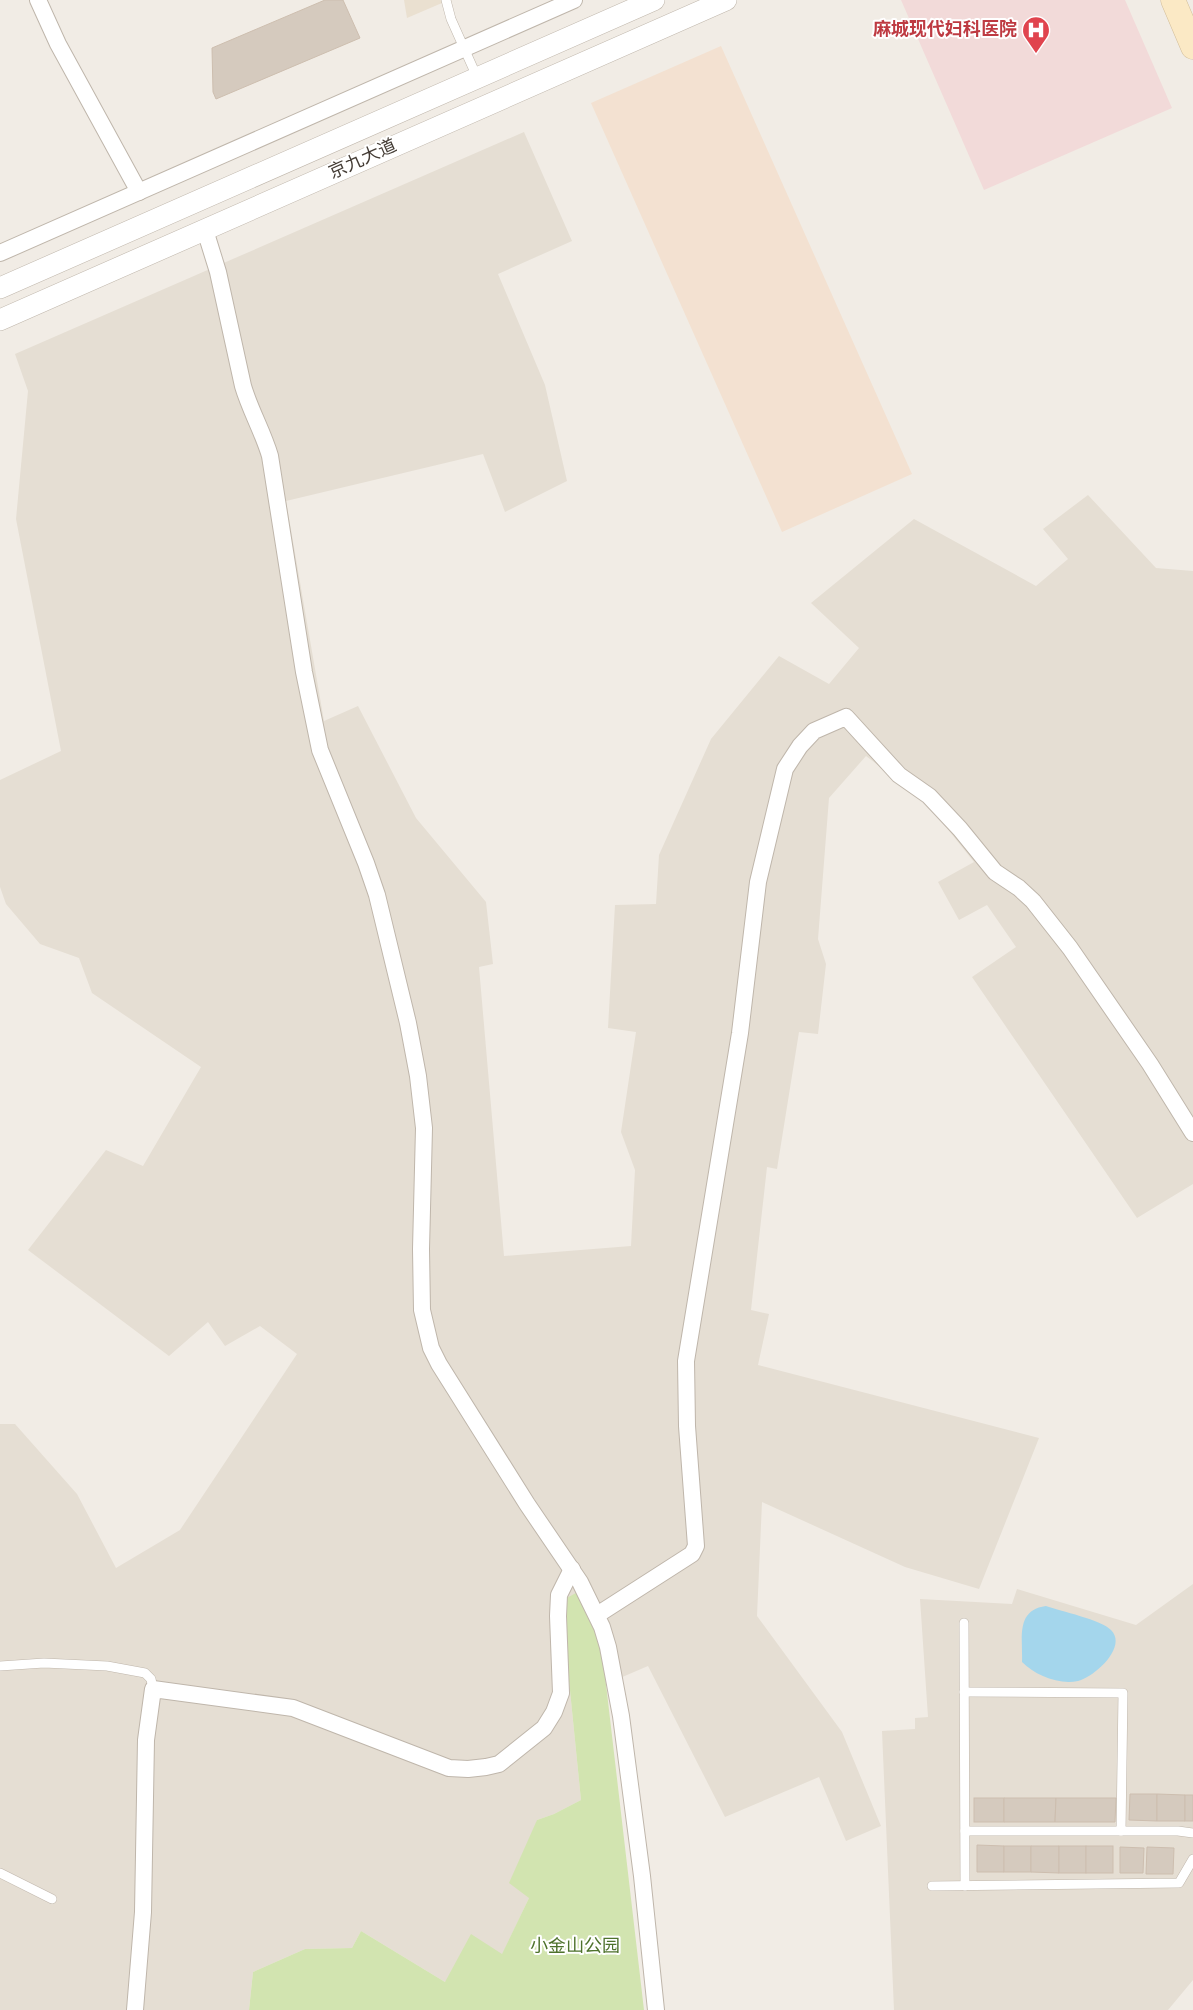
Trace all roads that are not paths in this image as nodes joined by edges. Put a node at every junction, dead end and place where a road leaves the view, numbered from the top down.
1 (38, 0) edge
2 (446, 0) edge
3 (574, 0) edge
4 (654, 0) edge
5 (726, 0) edge
6 (1173, 0) edge
7 (1193, 47) edge
8 (464, 48) junction
9 (477, 78) junction
10 (139, 192) junction
11 (205, 230) junction
12 (0, 254) edge
13 (0, 288) edge
14 (0, 320) edge
15 (1193, 1133) edge
16 (572, 1569) junction
17 (598, 1615) junction
18 (964, 1623) dead end
19 (0, 1666) edge
20 (153, 1689) junction
21 (964, 1692) junction
22 (1121, 1831) junction
23 (965, 1832) junction
24 (1193, 1833) edge
25 (1193, 1859) edge
26 (0, 1873) edge
27 (932, 1886) dead end
28 (965, 1886) junction
29 (52, 1899) dead end
30 (135, 2010) edge
31 (656, 2010) edge

1 - 10 street
2 - 8 lane
3 - 8 street
4 - 9 street, 京九大道
5 - 11 street, 京九大道
6 - 7 main road
8 - 9 lane
8 - 10 street
9 - 13 street, 京九大道
10 - 12 street
11 - 14 street, 京九大道
11 - 16 street
15 - 17 street
16 - 17 street
16 - 20 street
17 - 31 street
18 - 21 lane
19 - 20 lane
20 - 30 street
21 - 22 lane
21 - 23 lane
22 - 23 lane
22 - 24 lane
23 - 28 lane
25 - 28 lane
26 - 29 lane
27 - 28 lane

